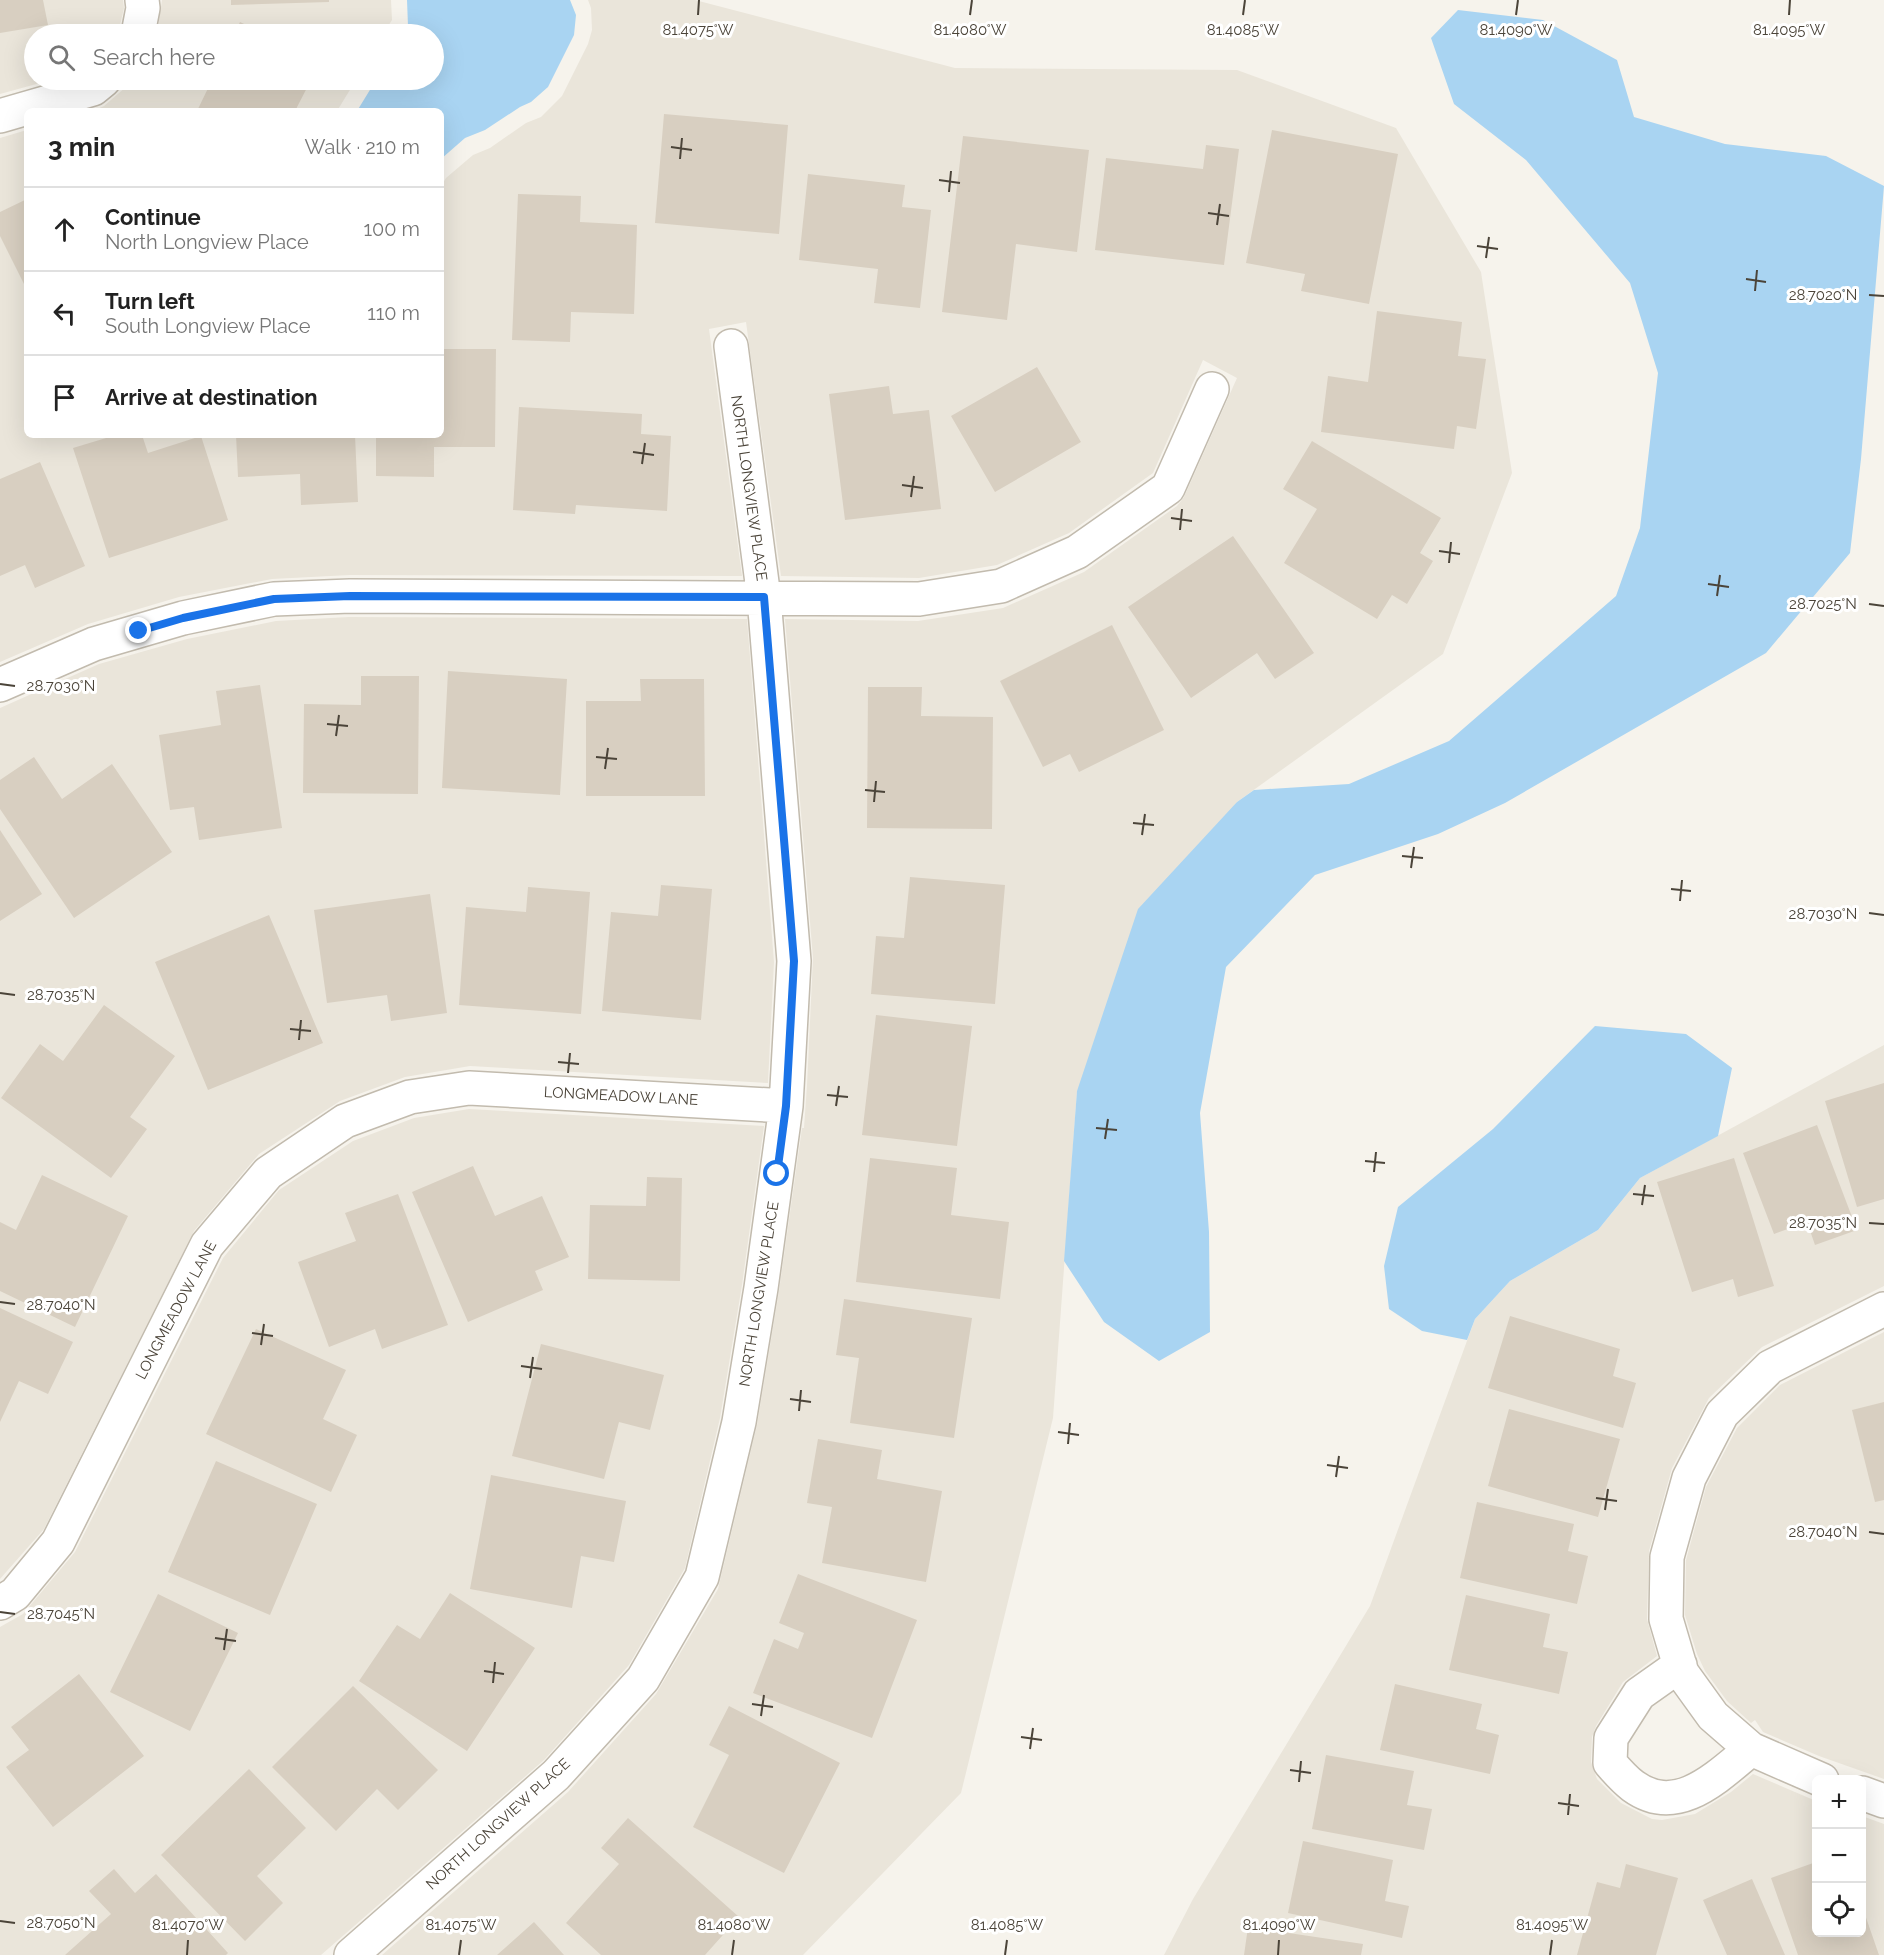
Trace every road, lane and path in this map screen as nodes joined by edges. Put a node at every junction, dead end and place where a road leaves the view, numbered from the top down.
1 (142, 0) edge
2 (140, 24) edge
3 (90, 90) edge
4 (28, 108) edge
5 (24, 109) edge
6 (0, 116) edge
7 (730, 346) dead end
8 (1212, 389) dead end
9 (764, 597) junction
10 (0, 685) edge
11 (786, 1106) junction
12 (1884, 1309) edge
13 (0, 1603) edge
14 (1680, 1665) junction
15 (1751, 1749) junction
16 (1813, 1775) edge
17 (1866, 1794) edge
18 (1884, 1801) edge
19 (351, 1955) edge

1 - 2 street
3 - 4 street
5 - 6 street
7 - 9 street, NORTH LONGVIEW PLACE
8 - 9 street
9 - 10 street
9 - 11 street, NORTH LONGVIEW PLACE
11 - 13 street, LONGMEADOW LANE
11 - 19 street, NORTH LONGVIEW PLACE
12 - 14 street
14 - 15 street
14 - 15 street
15 - 16 street
17 - 18 street

